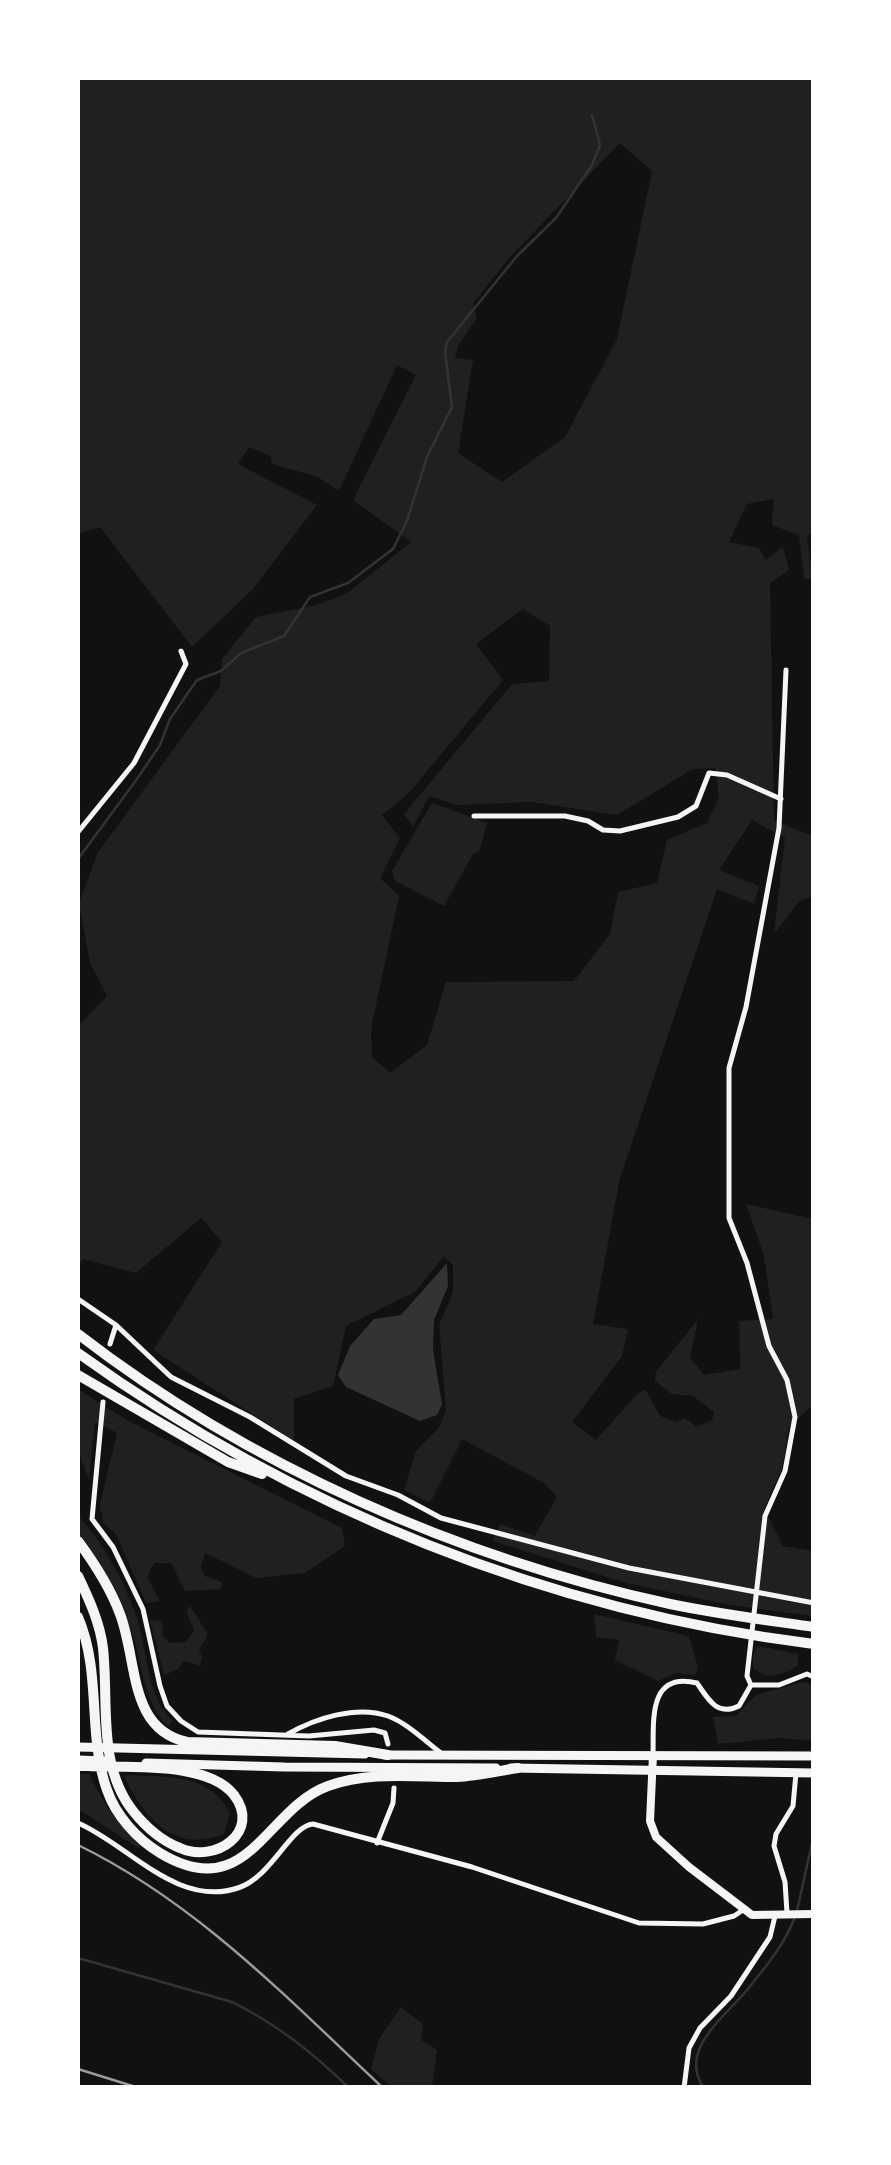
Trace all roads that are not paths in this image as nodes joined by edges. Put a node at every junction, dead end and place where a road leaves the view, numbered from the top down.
1 (181, 651) dead end
2 (786, 670) dead end
3 (781, 799) junction
4 (474, 816) dead end
5 (78, 832) edge
6 (78, 1299) edge
7 (116, 1325) junction
8 (78, 1334) edge
9 (110, 1344) dead end
10 (78, 1353) edge
11 (78, 1375) edge
12 (104, 1402) dead end
13 (300, 1488) junction
14 (78, 1541) edge
15 (78, 1576) edge
16 (756, 1593) junction
17 (814, 1603) edge
18 (78, 1618) edge
19 (814, 1627) edge
20 (814, 1644) edge
21 (814, 1677) edge
22 (751, 1685) junction
23 (286, 1735) junction
24 (102, 1736) junction
25 (78, 1747) edge
26 (388, 1749) junction
27 (443, 1755) junction
28 (653, 1755) junction
29 (814, 1756) edge
30 (78, 1763) edge
31 (518, 1768) junction
32 (653, 1771) junction
33 (796, 1773) junction
34 (814, 1773) edge
35 (394, 1788) dead end
36 (113, 1790) junction
37 (78, 1822) edge
38 (376, 1843) junction
39 (744, 1910) junction
40 (814, 1914) edge
41 (776, 1916) junction
42 (787, 1916) junction
43 (684, 2088) edge

1 - 5 street
2 - 3 street
3 - 4 street
3 - 16 street
6 - 7 street
7 - 9 street
7 - 16 street
8 - 19 highway
10 - 13 highway
11 - 13 highway
12 - 23 street
13 - 20 highway
14 - 26 highway
15 - 24 highway
16 - 17 street
16 - 22 street
18 - 24 highway
21 - 22 street
22 - 28 street
23 - 26 street
23 - 27 street
24 - 36 highway
25 - 26 highway
26 - 27 highway
27 - 28 highway
28 - 29 highway
28 - 32 street
30 - 31 highway
30 - 36 highway
31 - 32 highway
31 - 36 highway
32 - 33 highway
32 - 39 street
33 - 34 highway
33 - 42 street
35 - 38 street
37 - 38 street
38 - 39 street
39 - 41 street
40 - 42 street
41 - 42 street
41 - 43 street

